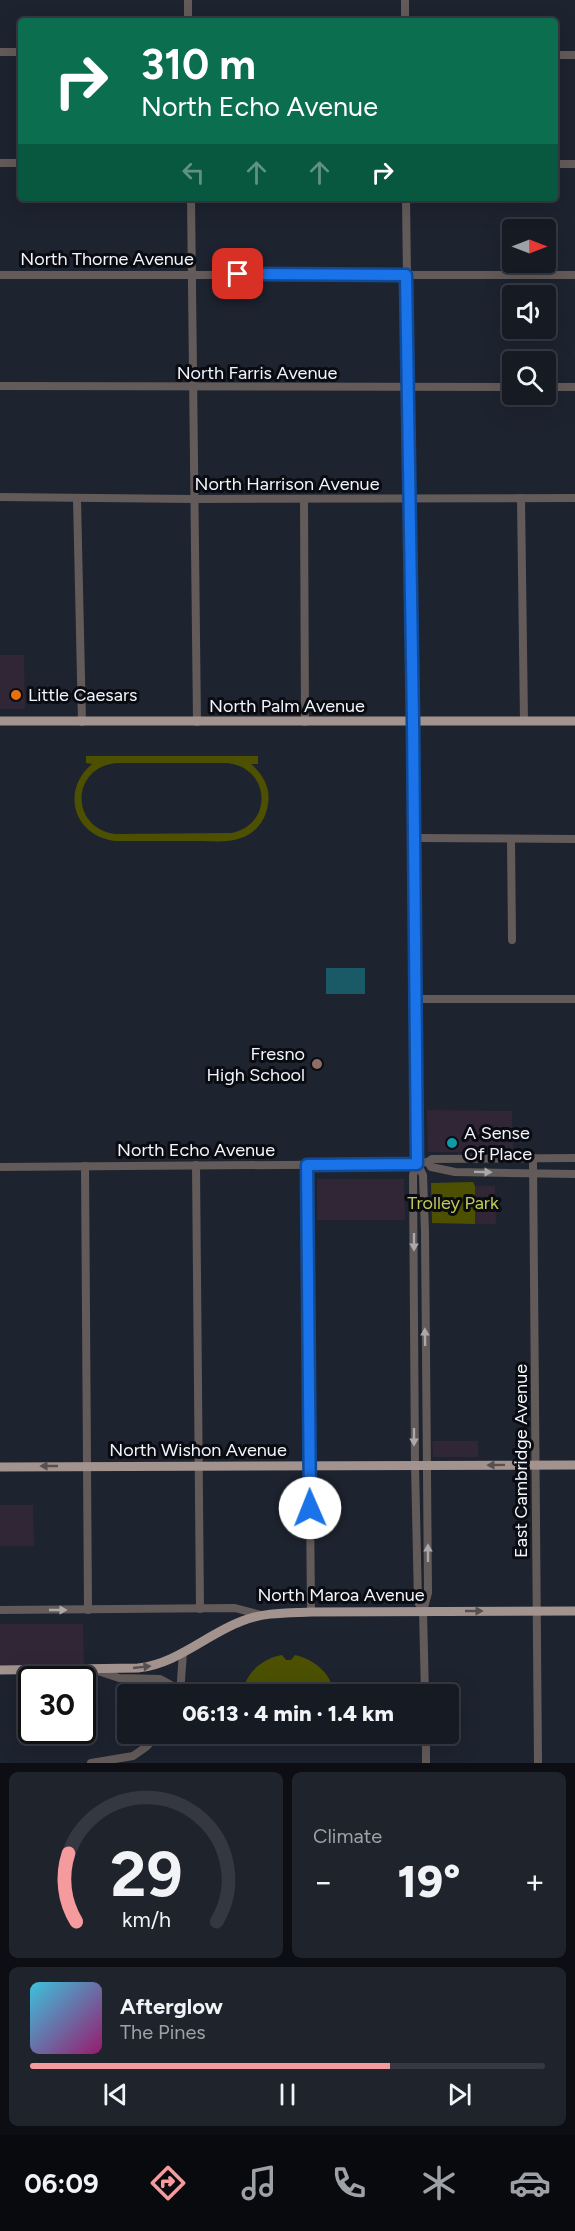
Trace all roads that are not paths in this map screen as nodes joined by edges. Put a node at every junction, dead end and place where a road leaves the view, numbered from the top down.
1 (188, 0) edge
2 (405, 0) edge
3 (188, 18) edge
4 (405, 18) edge
5 (0, 52) edge
6 (18, 52) edge
7 (558, 55) edge
8 (575, 55) edge
9 (0, 163) edge
10 (18, 163) edge
11 (558, 164) edge
12 (575, 164) edge
13 (191, 201) edge
14 (406, 201) edge
15 (190, 274) junction
16 (0, 275) edge
17 (406, 275) junction
18 (575, 275) edge
19 (0, 386) edge
20 (502, 387) edge
21 (556, 387) edge
22 (575, 387) edge
23 (193, 388) junction
24 (407, 388) junction
25 (0, 498) edge
26 (521, 498) junction
27 (575, 498) edge
28 (77, 499) junction
29 (304, 499) junction
30 (194, 500) junction
31 (410, 500) junction
32 (0, 721) edge
33 (524, 721) junction
34 (575, 721) edge
35 (82, 722) junction
36 (197, 722) junction
37 (305, 722) junction
38 (413, 722) junction
39 (414, 838) junction
40 (511, 839) junction
41 (575, 839) edge
42 (513, 940) dead end
43 (416, 999) junction
44 (575, 999) edge
45 (533, 1158) junction
46 (575, 1158) edge
47 (428, 1162) junction
48 (417, 1164) junction
49 (196, 1165) junction
50 (307, 1165) junction
51 (85, 1166) junction
52 (0, 1167) edge
53 (533, 1173) junction
54 (575, 1174) edge
55 (414, 1290) junction
56 (425, 1290) junction
57 (414, 1374) junction
58 (426, 1374) junction
59 (536, 1464) junction
60 (427, 1465) junction
61 (575, 1465) edge
62 (87, 1466) junction
63 (310, 1466) junction
64 (415, 1466) junction
65 (0, 1467) edge
66 (199, 1467) junction
67 (200, 1609) junction
68 (0, 1610) edge
69 (88, 1610) junction
70 (423, 1611) junction
71 (537, 1611) junction
72 (575, 1611) edge
73 (311, 1612) junction
74 (261, 1615) junction
75 (183, 1652) junction
76 (96, 1669) edge
77 (0, 1670) edge
78 (18, 1670) edge
79 (96, 1671) edge
80 (169, 1684) edge
81 (181, 1684) edge
82 (425, 1684) edge
83 (149, 1744) edge
84 (426, 1744) edge
85 (92, 1763) edge
86 (426, 1763) edge
87 (538, 1763) edge

1 - 3 street
2 - 4 street
5 - 6 street
7 - 8 street
9 - 10 street
11 - 12 street
13 - 15 street
14 - 17 street
15 - 16 street, North Thorne Avenue
15 - 17 street, North Thorne Avenue
15 - 23 street
17 - 18 street, North Thorne Avenue
17 - 24 street
19 - 23 street, North Farris Avenue
20 - 24 street, North Farris Avenue
21 - 22 street
23 - 24 street, North Farris Avenue
23 - 30 street
24 - 31 street
25 - 28 street, North Harrison Avenue
26 - 27 street, North Harrison Avenue
26 - 31 street, North Harrison Avenue
26 - 33 street
28 - 30 street, North Harrison Avenue
28 - 35 street
29 - 30 street, North Harrison Avenue
29 - 31 street, North Harrison Avenue
29 - 37 street
30 - 36 street
31 - 38 street
32 - 35 main road, North Palm Avenue
33 - 34 main road, North Palm Avenue
33 - 38 main road, North Palm Avenue
35 - 36 main road, North Palm Avenue
36 - 37 main road, North Palm Avenue
37 - 38 main road, North Palm Avenue
38 - 39 street
39 - 40 street
39 - 43 street
40 - 41 street
40 - 42 street
43 - 44 street
43 - 48 street
45 - 46 street, North Echo Avenue
45 - 47 street, North Echo Avenue
45 - 53 street, East Cambridge Avenue
47 - 48 street, North Echo Avenue
47 -> 53 street
48 - 50 street, North Echo Avenue
48 -> 55 street
48 - 56 street
49 - 50 street, North Echo Avenue
49 - 51 street, North Echo Avenue
49 - 66 street
50 - 63 street
51 - 52 street, North Echo Avenue
51 - 62 street
53 - 54 street
53 - 59 street, East Cambridge Avenue
55 - 56 street
55 - 57 street
58 -> 56 street
57 - 58 street
57 -> 64 street
58 - 60 street
59 -> 60 main road, North Wishon Avenue
59 - 61 main road, North Wishon Avenue
59 - 71 street, East Cambridge Avenue
60 - 64 main road, North Wishon Avenue
70 -> 60 street
62 -> 65 main road, North Wishon Avenue
62 - 66 main road, North Wishon Avenue
62 - 69 street
63 - 64 main road, North Wishon Avenue
63 - 66 main road, North Wishon Avenue
63 - 73 street
64 - 70 street
66 - 67 street
67 - 69 street, North Maroa Avenue
67 - 74 street, North Maroa Avenue
68 -> 69 street, North Maroa Avenue
70 -> 71 main road, North Maroa Avenue
70 - 73 main road, North Maroa Avenue
70 - 82 street
71 - 72 main road, North Maroa Avenue
71 - 87 street, East Cambridge Avenue
73 - 74 main road, North Maroa Avenue
74 - 75 main road
76 -> 75 main road
75 - 81 street
77 - 78 main road
79 - 80 street
83 - 85 street
84 - 86 street

